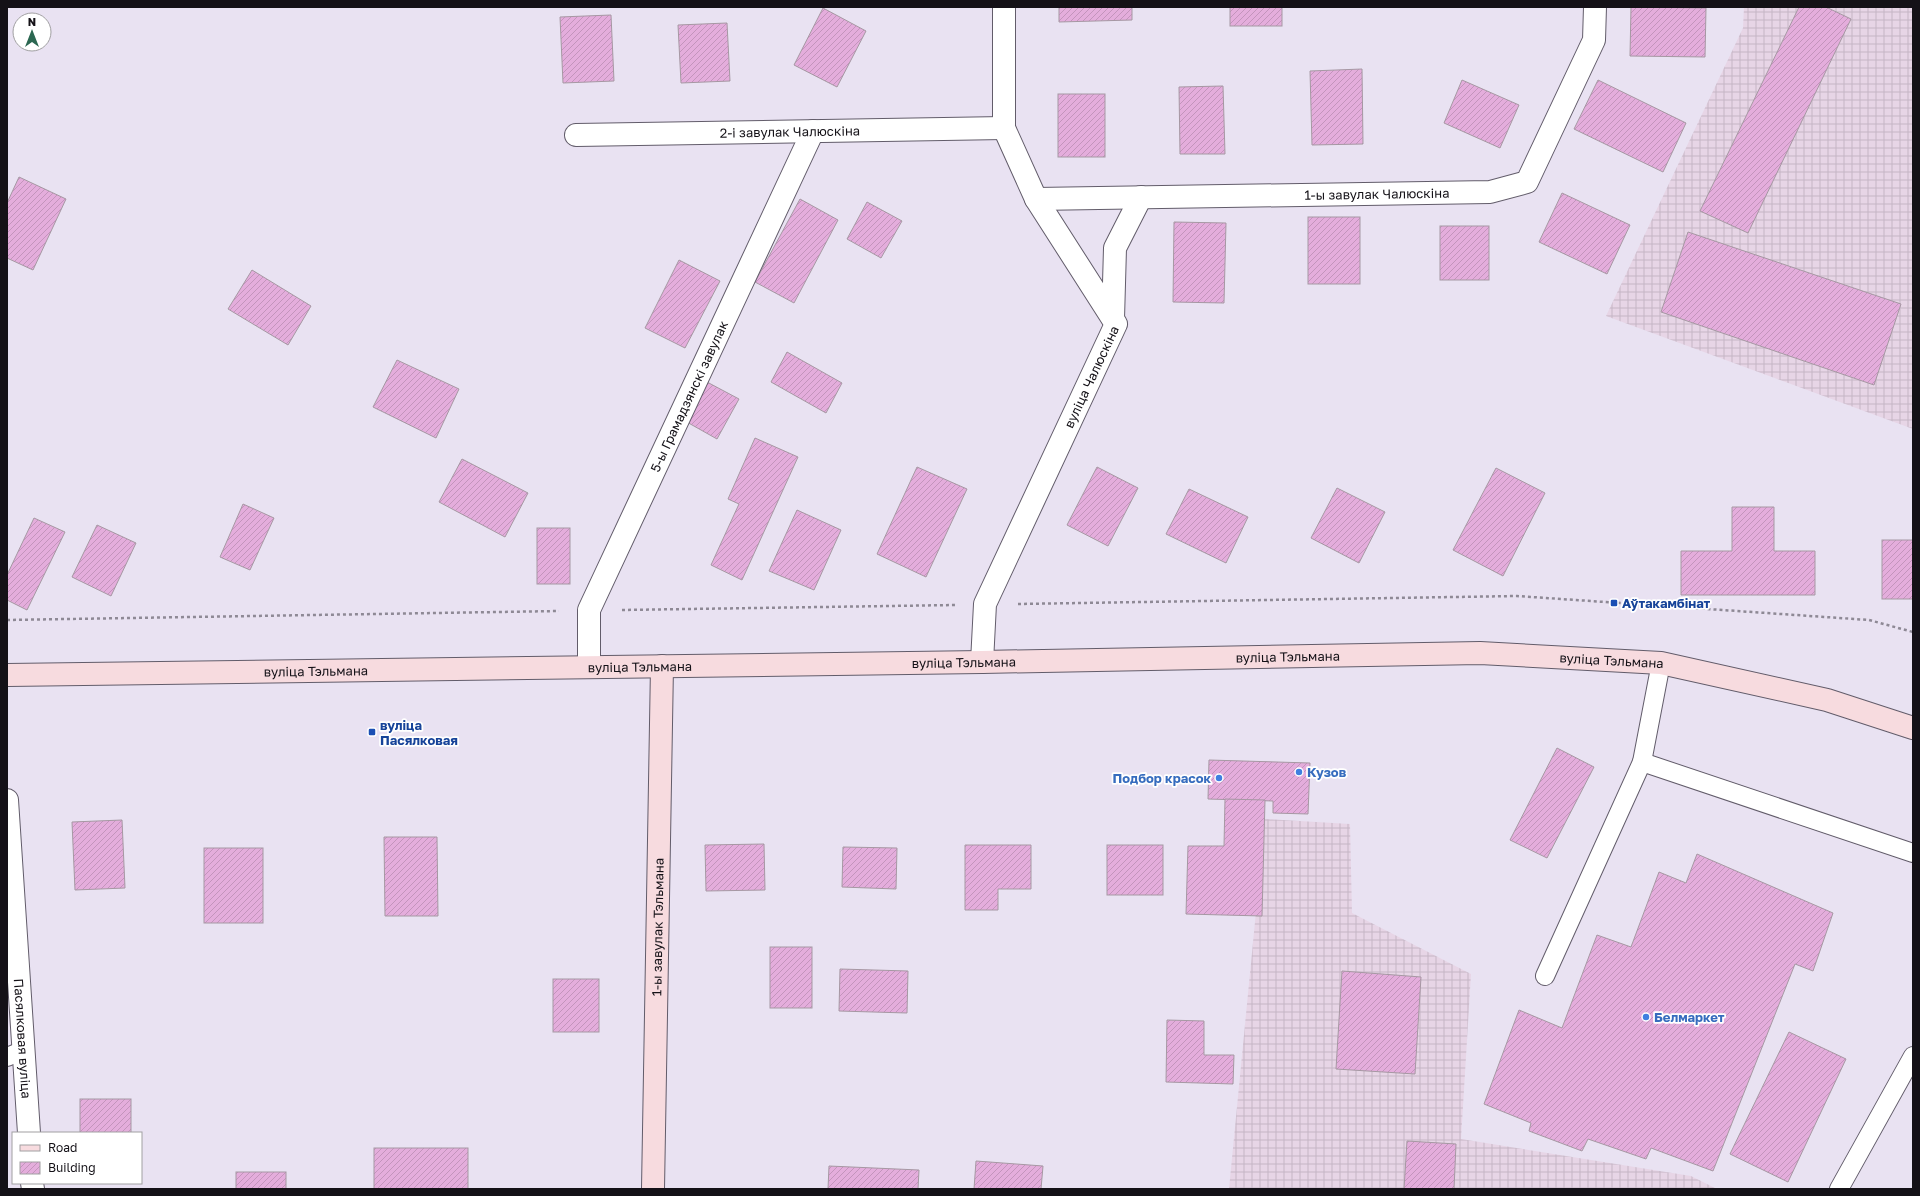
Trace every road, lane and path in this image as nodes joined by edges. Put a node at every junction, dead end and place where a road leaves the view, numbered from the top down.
1 (1004, 7) edge
2 (1595, 7) edge
3 (1004, 128) junction
4 (813, 131) junction
5 (576, 135) dead end
6 (1141, 197) junction
7 (1036, 199) junction
8 (1113, 319) junction
9 (982, 662) junction
10 (1661, 663) junction
11 (589, 666) junction
12 (662, 666) junction
13 (7, 675) edge
14 (1913, 728) edge
15 (1642, 762) junction
16 (7, 800) edge
17 (1913, 853) edge
18 (1545, 976) dead end
19 (15, 1054) edge
20 (1913, 1058) edge
21 (29, 1132) edge
22 (654, 1189) edge
23 (1840, 1189) edge

1 - 3 street, вуліца Чалюскіна
2 - 6 street, 1-ы завулак Чалюскіна
3 - 4 street, 2-і завулак Чалюскіна
3 - 7 street, вуліца Чалюскіна
4 - 5 street, 2-і завулак Чалюскіна
4 - 11 street, 5-ы Грамадзянскі завулак
6 - 7 street, 1-ы завулак Чалюскіна
6 - 8 street
7 - 8 street, вуліца Чалюскіна
8 - 9 street, вуліца Чалюскіна
9 - 10 main road, вуліца Тэльмана
9 - 12 main road, вуліца Тэльмана
10 - 14 main road, вуліца Тэльмана
10 - 15 lane
11 - 12 main road, вуліца Тэльмана
11 - 13 main road, вуліца Тэльмана
12 - 22 main road, 1-ы завулак Тэльмана
15 - 17 lane
15 - 18 lane
16 - 19 street, Пасялковая вуліца
19 - 21 street, Пасялковая вуліца
20 - 23 lane

